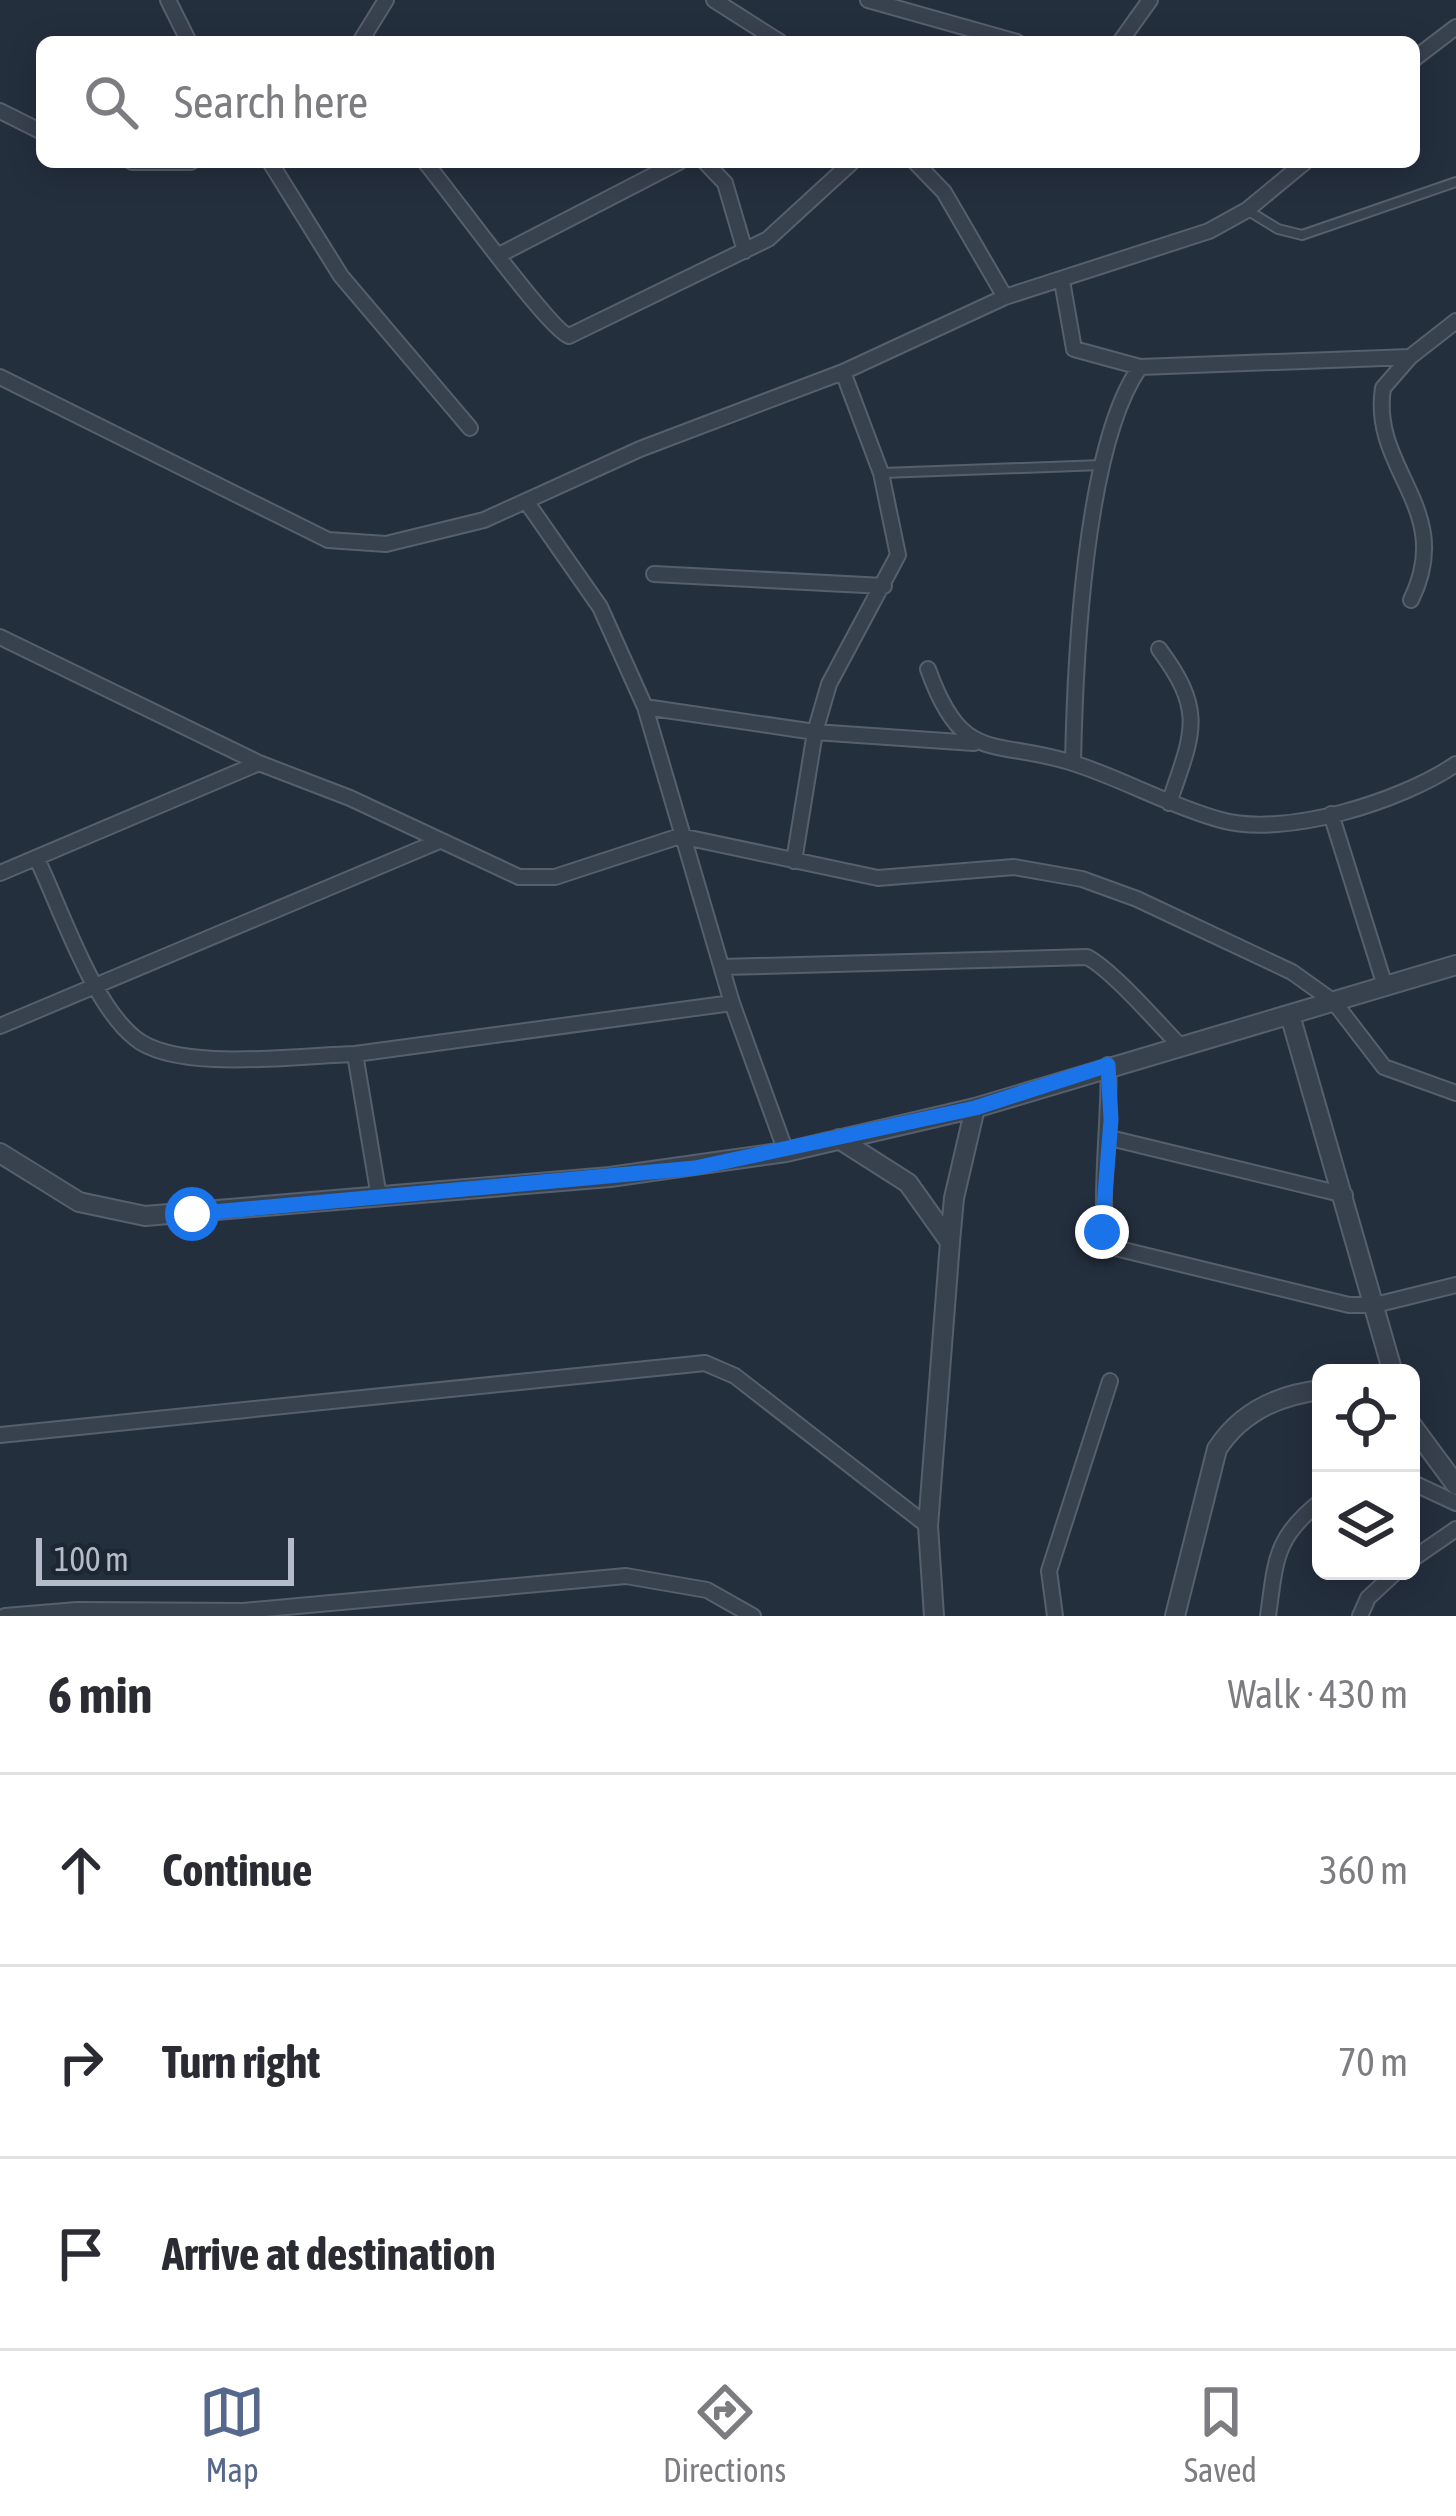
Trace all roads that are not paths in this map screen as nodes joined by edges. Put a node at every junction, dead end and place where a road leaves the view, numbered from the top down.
1 (168, 0) edge
2 (386, 0) edge
3 (714, 0) edge
4 (868, 0) edge
5 (1150, 0) edge
6 (1456, 27) edge
7 (186, 36) edge
8 (364, 36) edge
9 (771, 36) edge
10 (996, 36) edge
11 (1124, 36) edge
12 (1420, 54) edge
13 (0, 111) edge
14 (36, 129) edge
15 (274, 168) edge
16 (435, 168) edge
17 (667, 168) edge
18 (711, 168) edge
19 (846, 168) edge
20 (921, 168) edge
21 (1298, 168) edge
22 (1456, 182) edge
23 (1246, 210) junction
24 (745, 251) junction
25 (501, 254) junction
26 (1062, 281) junction
27 (1005, 297) junction
28 (1456, 321) edge
29 (1410, 357) junction
30 (1140, 367) junction
31 (843, 372) junction
32 (0, 377) edge
33 (470, 428) dead end
34 (1104, 465) junction
35 (881, 473) junction
36 (1431, 499) dead end
37 (526, 501) junction
38 (1442, 569) dead end
39 (654, 574) dead end
40 (884, 586) junction
41 (1411, 600) dead end
42 (0, 637) edge
43 (1159, 650) dead end
44 (928, 669) dead end
45 (645, 707) junction
46 (814, 732) junction
47 (974, 743) junction
48 (259, 763) junction
49 (1073, 763) junction
50 (1456, 764) edge
51 (1169, 802) junction
52 (1330, 814) junction
53 (680, 836) junction
54 (437, 842) junction
55 (37, 859) junction
56 (794, 861) junction
57 (0, 873) edge
58 (1456, 965) edge
59 (723, 967) junction
60 (98, 986) junction
61 (1385, 986) junction
62 (1334, 1002) junction
63 (732, 1004) junction
64 (1290, 1015) junction
65 (0, 1026) edge
66 (1180, 1046) junction
67 (356, 1054) junction
68 (1108, 1065) junction
69 (1456, 1093) edge
70 (975, 1108) junction
71 (1110, 1138) junction
72 (839, 1139) junction
73 (786, 1152) junction
74 (0, 1153) edge
75 (1345, 1195) junction
76 (379, 1197) junction
77 (950, 1242) junction
78 (1456, 1285) edge
79 (1375, 1305) junction
80 (1391, 1364) edge
81 (1109, 1382) dead end
82 (1312, 1392) edge
83 (0, 1435) edge
84 (1420, 1436) edge
85 (1456, 1485) edge
86 (1420, 1486) edge
87 (1456, 1503) edge
88 (1312, 1509) edge
89 (928, 1526) junction
90 (1456, 1529) edge
91 (1420, 1554) edge
92 (1387, 1580) edge
93 (244, 1614) edge
94 (5, 1616) edge
95 (753, 1616) edge
96 (934, 1616) edge
97 (1054, 1616) edge
98 (1175, 1616) edge
99 (1268, 1616) edge
100 (1360, 1616) edge

1 - 7 street
2 - 8 street
3 - 9 street
4 - 10 street
5 - 11 street
6 - 12 street
13 - 14 street
15 - 33 street
16 - 25 street
17 - 25 street
18 - 24 street
19 - 24 street
20 - 27 street
21 - 23 street
22 - 23 lane
23 - 26 street
24 - 25 street
26 - 27 street
26 - 30 street
27 - 31 street
28 - 29 street
29 - 30 street
29 - 36 street
30 - 34 street
31 - 35 street
31 - 37 street
32 - 37 street
34 - 35 lane
34 - 49 street
35 - 40 street
37 - 45 street
38 - 41 street
39 - 40 street
40 - 46 street
42 - 48 street
43 - 51 street
44 - 47 street
45 - 46 street
45 - 53 street
46 - 47 street
46 - 56 street
47 - 49 street
48 - 54 street
48 - 55 street
49 - 51 street
50 - 52 street
51 - 52 street
52 - 61 street
53 - 54 street
53 - 56 street
53 - 59 street
54 - 60 street
55 - 57 street
55 - 60 street
56 - 62 street
58 - 61 street
59 - 63 street
59 - 66 street
60 - 65 street
60 - 67 street
61 - 62 street
62 - 64 street
62 - 69 street
63 - 67 street
63 - 73 street
64 - 66 street
64 - 75 street
66 - 68 street
67 - 76 street
68 - 70 street
68 - 71 street
70 - 72 street
70 - 77 street
71 - 75 street
71 - 79 street
72 - 73 street
72 - 77 street
73 - 76 street
74 - 76 street
75 - 79 street
77 - 89 street
78 - 79 street
79 - 80 street
81 - 97 street
82 - 98 street
83 - 89 street
84 - 85 street
86 - 87 street
88 - 99 street
89 - 96 street
90 - 91 street
92 - 100 street
93 - 94 street
93 - 95 street

